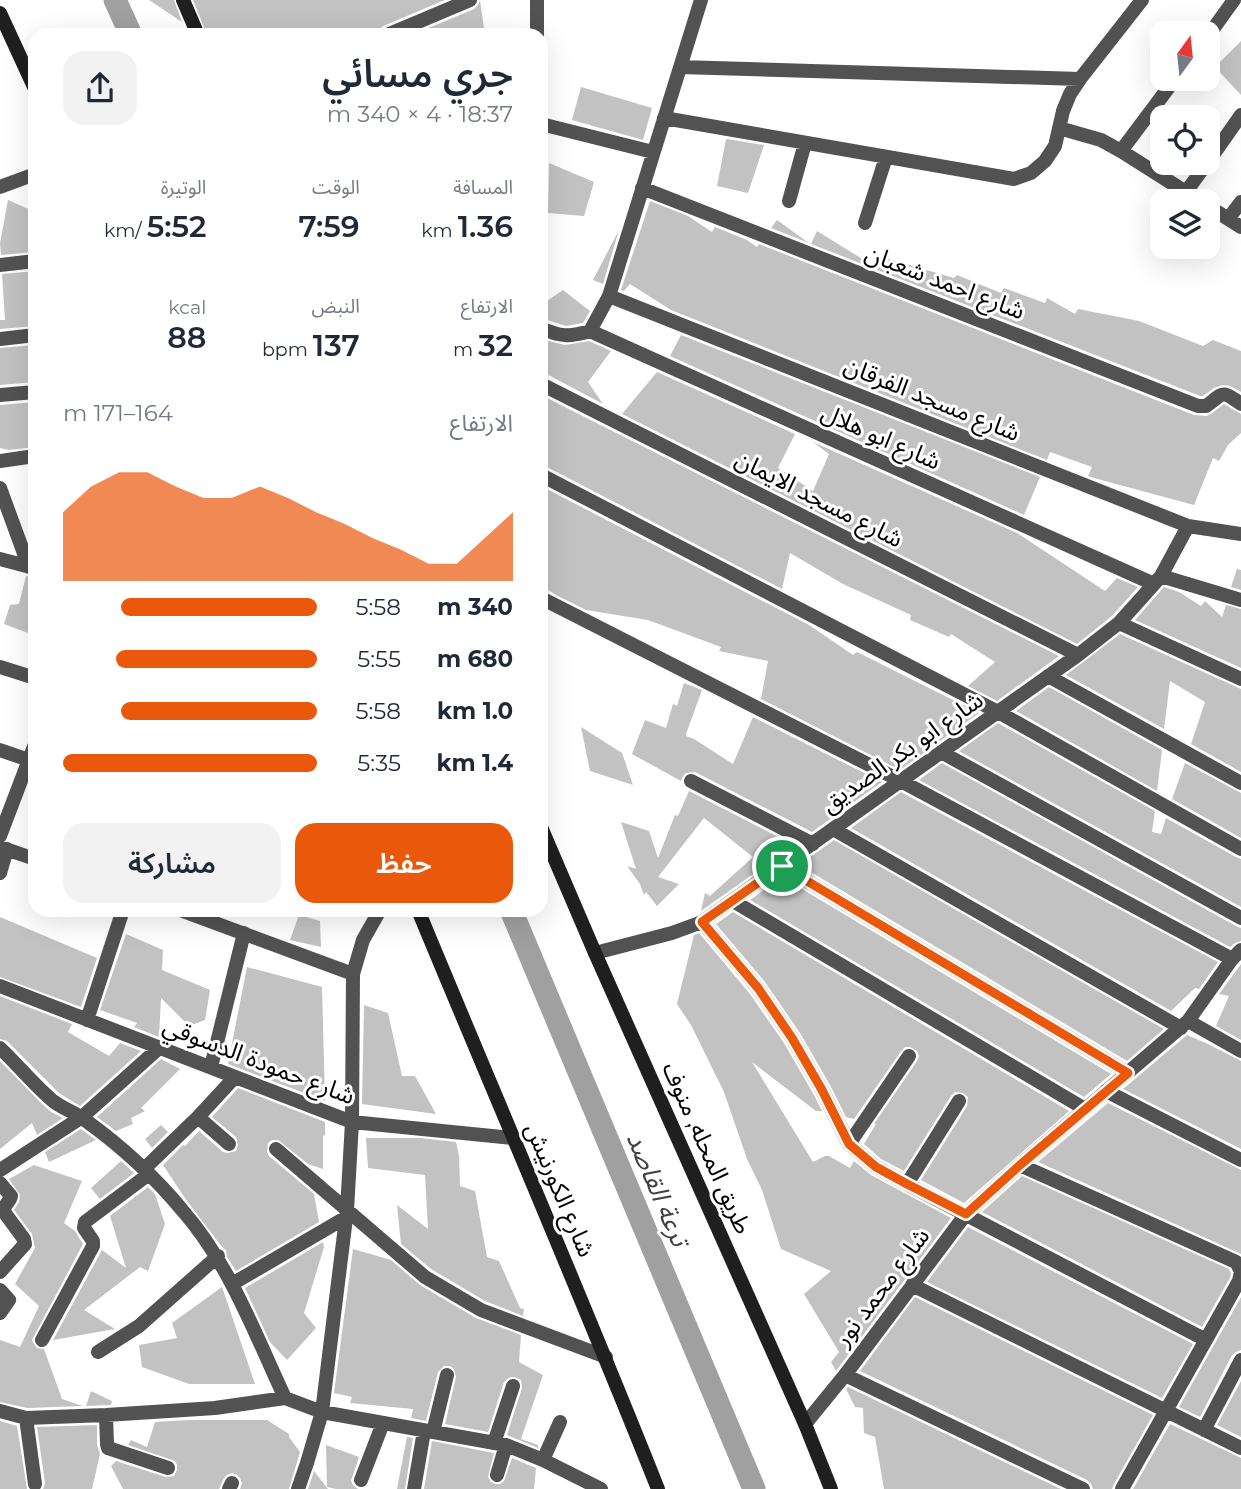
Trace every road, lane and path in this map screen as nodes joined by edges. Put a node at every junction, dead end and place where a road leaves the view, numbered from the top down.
1 (183, 0) edge
2 (470, 0) edge
3 (537, 0) edge
4 (701, 0) edge
5 (1142, 0) edge
6 (1234, 0) edge
7 (0, 13) edge
8 (1219, 21) edge
9 (195, 28) edge
10 (404, 28) edge
11 (537, 28) edge
12 (680, 67) junction
13 (28, 74) edge
14 (1080, 79) junction
15 (1166, 91) edge
16 (1241, 115) edge
17 (664, 118) junction
18 (548, 126) edge
19 (1059, 128) junction
20 (805, 143) junction
21 (1220, 144) edge
22 (1121, 151) junction
23 (653, 152) junction
24 (886, 157) junction
25 (28, 177) edge
26 (0, 187) edge
27 (642, 188) junction
28 (1181, 189) edge
29 (789, 201) dead end
30 (1241, 202) edge
31 (1220, 214) edge
32 (865, 223) dead end
33 (1235, 223) edge
34 (28, 262) edge
35 (0, 265) edge
36 (609, 296) junction
37 (590, 331) junction
38 (548, 332) edge
39 (28, 336) edge
40 (0, 339) edge
41 (548, 388) edge
42 (28, 393) edge
43 (0, 395) edge
44 (1235, 400) edge
45 (28, 457) edge
46 (0, 461) edge
47 (548, 479) edge
48 (0, 488) edge
49 (1188, 526) junction
50 (1241, 534) edge
51 (28, 557) edge
52 (0, 559) edge
53 (28, 566) edge
54 (1157, 580) junction
55 (1241, 600) edge
56 (548, 602) edge
57 (1119, 623) junction
58 (1077, 655) junction
59 (0, 667) edge
60 (28, 676) edge
61 (1048, 676) junction
62 (1241, 679) edge
63 (998, 712) junction
64 (0, 750) edge
65 (941, 752) junction
66 (28, 760) edge
67 (28, 770) edge
68 (901, 780) junction
69 (691, 781) dead end
70 (1241, 783) edge
71 (833, 830) junction
72 (0, 836) edge
73 (548, 843) edge
74 (813, 844) junction
75 (4, 848) edge
76 (1241, 849) edge
77 (28, 857) edge
78 (782, 866) junction
79 (0, 873) edge
80 (733, 901) junction
81 (121, 917) edge
82 (216, 917) edge
83 (376, 917) edge
84 (421, 917) edge
85 (1241, 918) edge
86 (702, 922) junction
87 (244, 933) junction
88 (595, 953) junction
89 (1237, 954) edge
90 (353, 974) junction
91 (0, 986) edge
92 (88, 1020) junction
93 (1184, 1025) junction
94 (0, 1048) edge
95 (159, 1048) junction
96 (1241, 1051) edge
97 (909, 1056) dead end
98 (211, 1068) junction
99 (1128, 1073) junction
100 (235, 1077) junction
101 (1106, 1091) junction
102 (959, 1101) dead end
103 (1085, 1109) junction
104 (82, 1117) junction
105 (198, 1117) junction
106 (352, 1122) junction
107 (512, 1138) junction
108 (229, 1144) dead end
109 (849, 1144) junction
110 (276, 1149) dead end
111 (1241, 1160) edge
112 (1020, 1165) junction
113 (0, 1170) edge
114 (147, 1172) junction
115 (0, 1183) edge
116 (907, 1184) junction
117 (2, 1212) edge
118 (346, 1214) junction
119 (966, 1214) junction
120 (218, 1256) junction
121 (0, 1272) edge
122 (232, 1284) junction
123 (912, 1285) junction
124 (0, 1290) edge
125 (0, 1313) edge
126 (42, 1340) dead end
127 (1206, 1340) junction
128 (99, 1352) dead end
129 (606, 1357) junction
130 (1241, 1360) edge
131 (447, 1375) dead end
132 (845, 1375) junction
133 (513, 1386) dead end
134 (285, 1398) junction
135 (0, 1411) edge
136 (322, 1412) junction
137 (1166, 1412) junction
138 (106, 1415) junction
139 (26, 1418) junction
140 (560, 1422) dead end
141 (383, 1423) junction
142 (805, 1424) junction
143 (1203, 1430) junction
144 (428, 1432) junction
145 (500, 1444) junction
146 (1241, 1448) edge
147 (543, 1460) junction
148 (168, 1468) dead end
149 (497, 1475) dead end
150 (361, 1480) dead end
151 (35, 1484) dead end
152 (298, 1489) edge
153 (414, 1489) edge
154 (601, 1489) edge
155 (658, 1489) edge
156 (831, 1489) edge
157 (1083, 1489) edge
158 (1122, 1489) edge

1 - 9 main road
2 - 10 street
3 - 11 street
4 - 12 street
5 - 14 street
6 - 8 street
7 - 13 main road
12 - 14 street
12 - 17 street
14 - 19 street
15 - 22 street
16 - 21 street
17 - 20 street
17 - 23 street
18 - 23 street
19 - 22 street
19 - 24 street
20 - 24 street
20 - 29 street
22 - 28 street
23 - 27 street
24 - 32 street
25 - 26 street
27 - 36 street
27 - 44 street, شارع احمد شعبان
30 - 33 street
31 - 33 street
34 - 35 street
36 - 37 street
36 - 49 street, شارع مسجد الفرقان
37 - 38 street
37 - 54 street, شارع ابو هلال
39 - 40 street
41 - 58 street, شارع مسجد الايمان
42 - 43 street
45 - 46 street
47 - 63 street
48 - 51 street
49 - 50 street, شارع مسجد الفرقان
49 - 54 street, شارع ابو بكر الصديق
52 - 53 street
54 - 55 street, شارع ابو هلال
54 - 57 street, شارع ابو بكر الصديق
56 - 68 street
57 - 58 street, شارع ابو بكر الصديق
57 - 62 street
58 - 61 street, شارع ابو بكر الصديق
59 - 60 street
61 - 63 street, شارع ابو بكر الصديق
61 - 70 street
63 - 65 street, شارع ابو بكر الصديق
63 - 76 street
64 - 66 street
65 - 68 street, شارع ابو بكر الصديق
65 - 85 street
67 - 72 street
68 - 71 street, شارع ابو بكر الصديق
68 - 89 street
69 - 74 street
71 - 74 street, شارع ابو بكر الصديق
71 - 93 street
73 - 88 main road, طريق المحله, منوف
74 - 78 street, شارع ابو بكر الصديق
75 - 77 street
75 - 79 street
78 - 80 street, شارع ابو بكر الصديق
78 - 99 street
80 - 86 street, شارع ابو بكر الصديق
80 - 103 street
81 - 92 street
82 - 87 street
83 - 90 street
84 - 107 main road, شارع الكورنيش
86 - 88 street, شارع ابو بكر الصديق
86 - 109 street
87 - 90 street
87 - 98 street
88 - 142 main road, طريق المحله, منوف
89 - 93 street, شارع محمد نور
90 - 106 street
91 - 92 street, شارع حمودة الدسوقي
92 - 95 street, شارع حمودة الدسوقي
93 - 96 street
93 - 99 street, شارع محمد نور
94 - 104 street
95 - 98 street, شارع حمودة الدسوقي
95 - 104 street
97 - 109 street
98 - 100 street, شارع حمودة الدسوقي
99 - 101 street, شارع محمد نور
100 - 105 street
100 - 106 street, شارع حمودة الدسوقي
101 - 103 street, شارع محمد نور
101 - 111 street
102 - 116 street
103 - 112 street, شارع محمد نور
104 - 113 street
104 - 114 street
105 - 108 street
105 - 114 street
106 - 107 street, شارع حمودة الدسوقي
106 - 118 street
107 - 129 main road, شارع الكورنيش
109 - 116 street
110 - 118 street
112 - 119 street, شارع محمد نور
112 - 127 street
114 - 120 street
114 - 126 street
115 - 117 street
116 - 119 street
117 - 121 street
118 - 122 street
118 - 129 street
118 - 136 street
119 - 123 street, شارع محمد نور
119 - 127 street
120 - 122 street
120 - 128 street
122 - 134 street
123 - 132 street, شارع محمد نور
123 - 137 street
124 - 125 street
127 - 137 street
129 - 155 main road, شارع الكورنيش
130 - 143 street
131 - 144 street
132 - 142 street, شارع محمد نور
132 - 157 street
133 - 145 street
134 - 136 street
134 - 138 street
135 - 139 street
136 - 141 street
136 - 152 street
137 - 143 street
137 - 158 street
138 - 139 street
138 - 148 street
139 - 151 street
140 - 147 street
141 - 144 street
141 - 150 street
142 - 156 main road, طريق المحله, منوف
143 - 146 street
144 - 145 street
144 - 153 street
145 - 147 street
145 - 149 street
147 - 154 street

